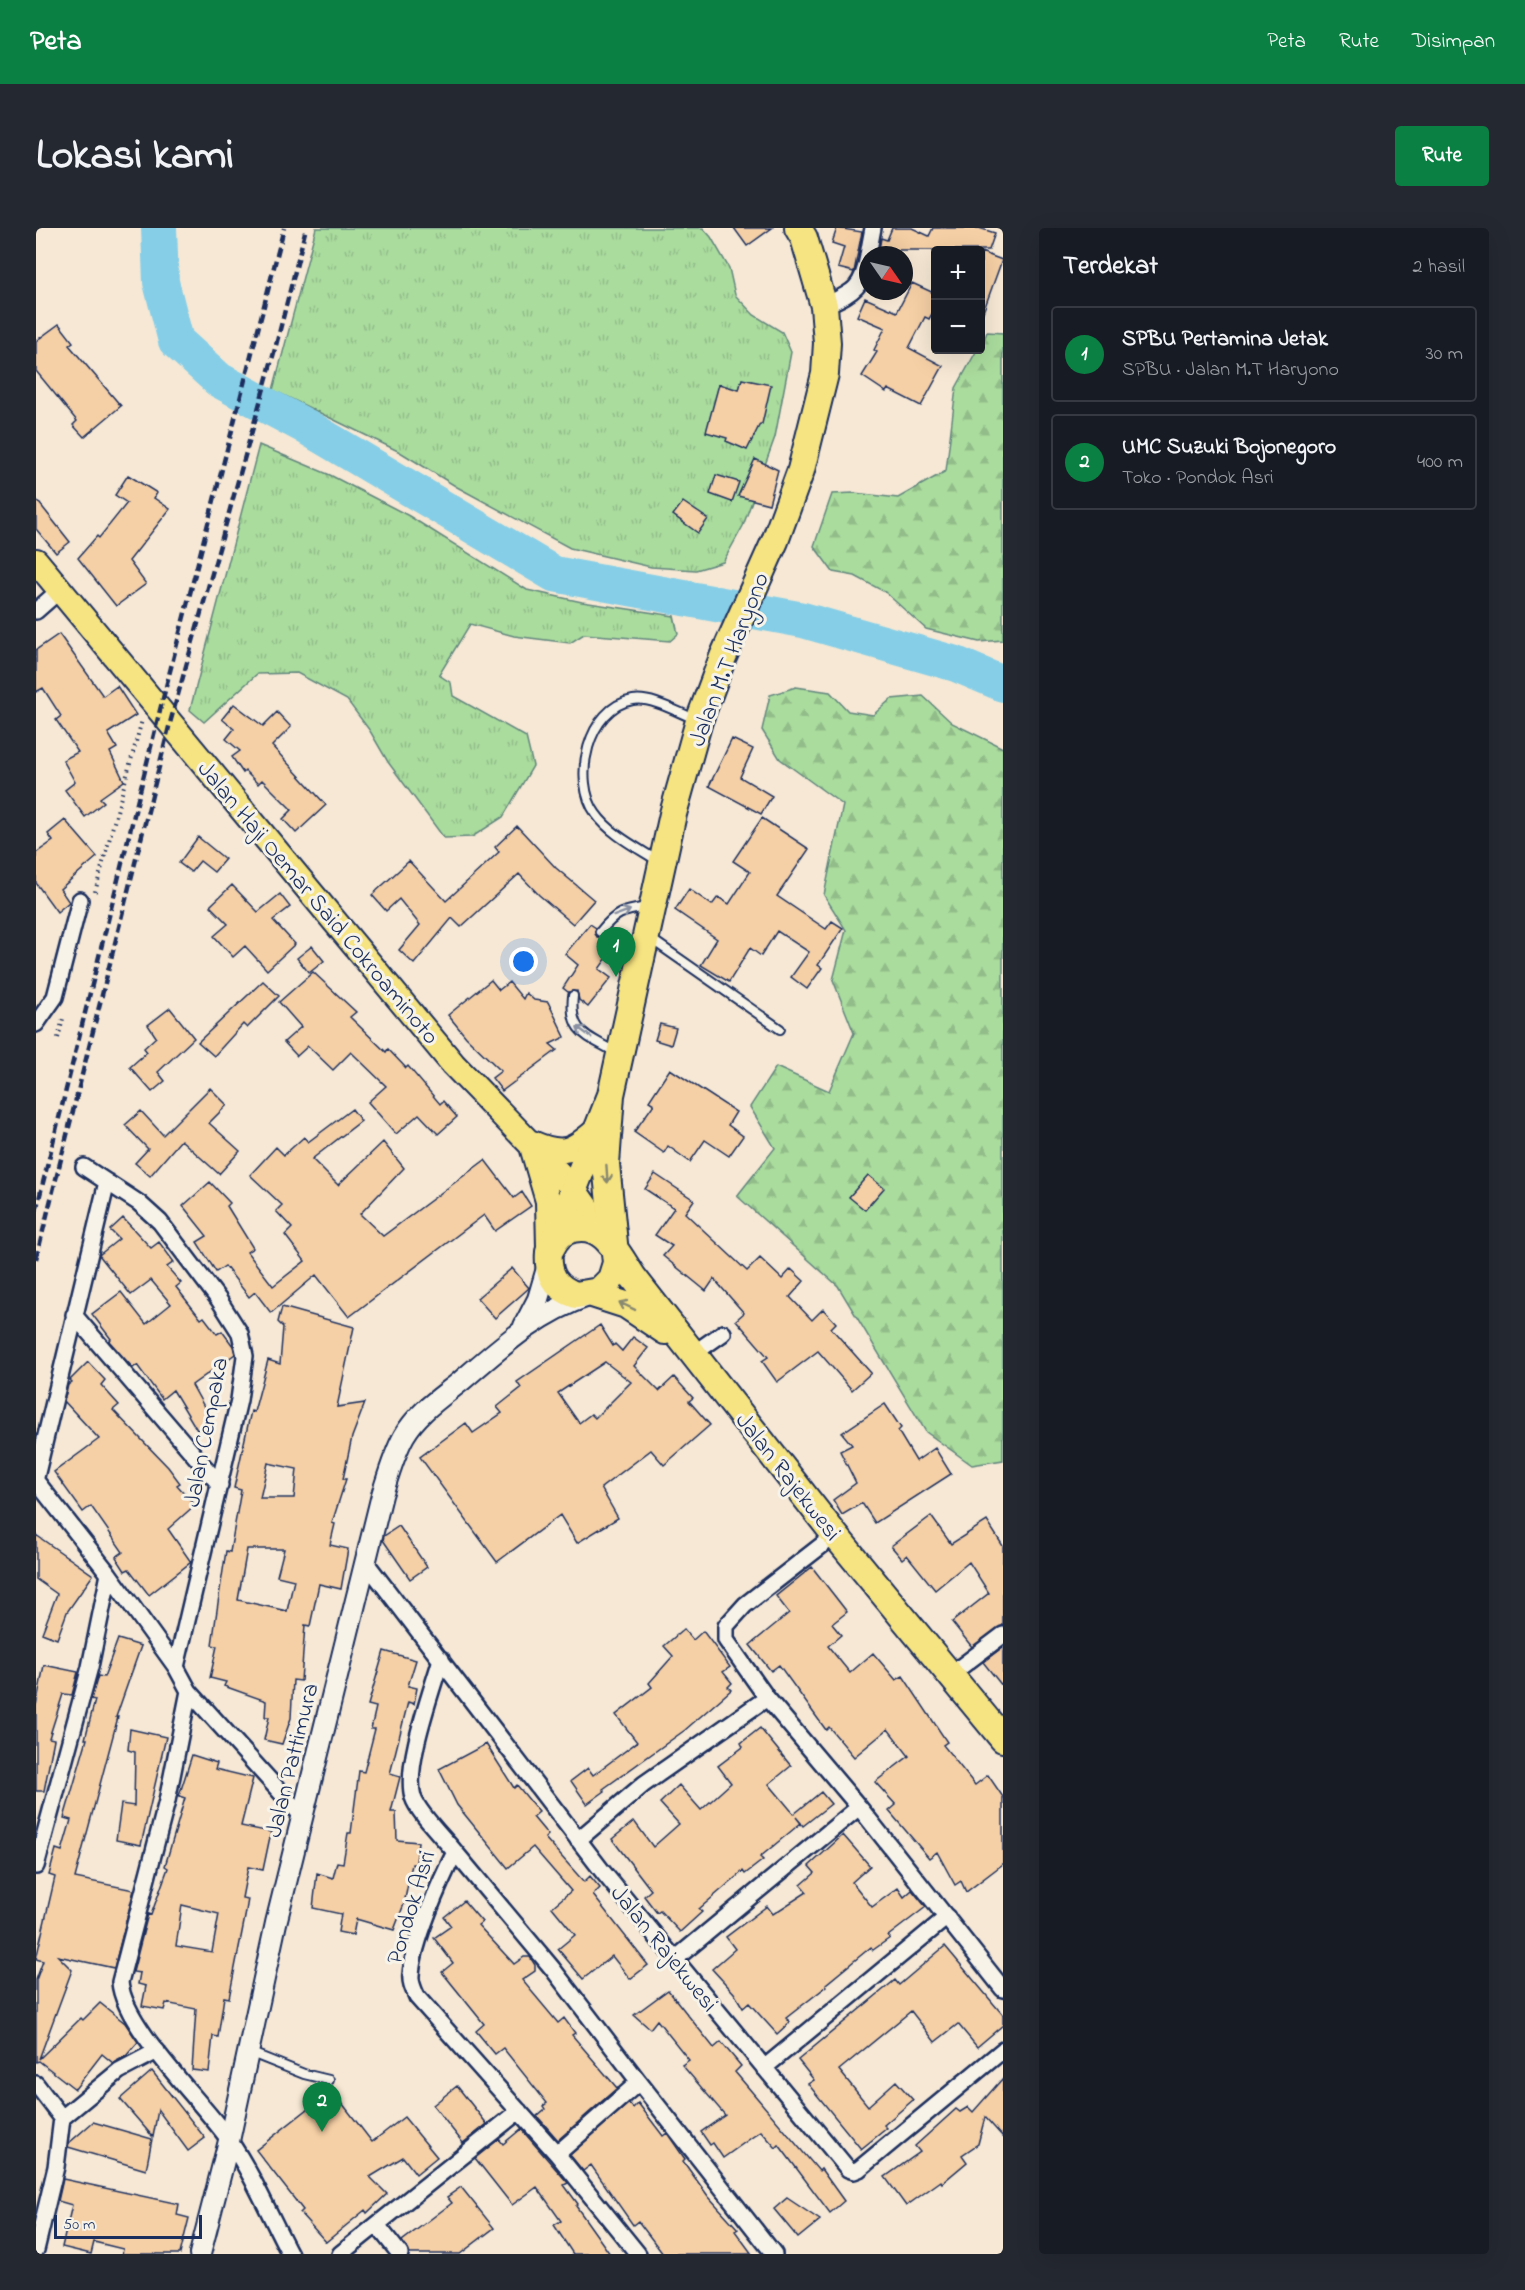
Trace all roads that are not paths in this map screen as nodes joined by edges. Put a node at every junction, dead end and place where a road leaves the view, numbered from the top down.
1 (798, 228) edge
2 (873, 228) edge
3 (870, 246) edge
4 (859, 286) edge
5 (824, 306) junction
6 (36, 561) edge
7 (61, 589) junction
8 (36, 611) edge
9 (699, 721) junction
10 (662, 864) junction
11 (80, 900) dead end
12 (652, 907) junction
13 (600, 932) dead end
14 (647, 935) junction
15 (573, 996) dead end
16 (36, 1024) edge
17 (780, 1029) dead end
18 (619, 1054) junction
19 (611, 1095) junction
20 (598, 1129) junction
21 (530, 1142) junction
22 (84, 1167) dead end
23 (107, 1182) junction
24 (573, 1188) junction
25 (610, 1242) junction
26 (549, 1258) junction
27 (592, 1294) junction
28 (74, 1316) junction
29 (521, 1330) junction
30 (723, 1333) dead end
31 (692, 1353) junction
32 (36, 1479) edge
33 (220, 1485) junction
34 (835, 1535) junction
35 (367, 1564) junction
36 (109, 1574) junction
37 (1003, 1635) edge
38 (441, 1659) junction
39 (176, 1667) junction
40 (950, 1675) junction
41 (189, 1691) junction
42 (767, 1698) junction
43 (1003, 1739) edge
44 (859, 1807) junction
45 (302, 1816) junction
46 (578, 1840) junction
47 (455, 1852) junction
48 (36, 1862) edge
49 (947, 1917) junction
50 (674, 1960) junction
51 (997, 1969) edge
52 (1003, 1989) edge
53 (1003, 2050) edge
54 (157, 2051) junction
55 (249, 2052) junction
56 (764, 2068) junction
57 (329, 2079) dead end
58 (639, 2082) junction
59 (36, 2084) edge
60 (519, 2111) junction
61 (62, 2118) junction
62 (229, 2140) junction
63 (557, 2154) junction
64 (376, 2225) junction
65 (36, 2250) edge
66 (200, 2254) edge
67 (290, 2254) edge
68 (339, 2254) edge
69 (400, 2254) edge
70 (638, 2254) edge
71 (774, 2254) edge

1 - 5 highway, Jalan M.T Haryono
2 - 3 street
4 - 5 street
5 - 9 highway, Jalan M.T Haryono
6 - 7 main road, Jalan Haji Oemar Said Cokroaminoto
7 - 8 street
7 - 21 main road, Jalan Haji Oemar Said Cokroaminoto
9 - 10 highway, Jalan M.T Haryono
9 - 10 lane
10 - 12 highway, Jalan M.T Haryono
11 - 16 street
13 -> 12 lane
12 - 14 highway, Jalan M.T Haryono
14 - 17 lane
14 - 18 highway, Jalan M.T Haryono
18 -> 15 lane
18 - 19 highway, Jalan M.T Haryono
19 - 20 highway
19 -> 25 highway
20 - 21 main road
20 - 24 highway
21 - 24 main road, Jalan Haji Oemar Said Cokroaminoto
21 - 26 main road
22 - 23 street, Jalan Cempaka
23 - 28 street
23 - 33 street, Jalan Cempaka
24 - 25 main road, Jalan Haji Oemar Said Cokroaminoto
24 - 26 highway
25 - 26 highway
25 - 27 highway
25 - 31 highway
26 - 27 highway
26 - 29 street
27 - 29 street
31 -> 27 highway
28 - 32 street
28 - 33 street
29 - 35 street, Jalan Pattimura
30 - 31 street
31 - 34 highway, Jalan Rajekwesi
32 - 36 street
33 - 39 street, Jalan Cempaka
34 - 40 highway, Jalan Rajekwesi
34 - 42 street
35 - 38 street, Jalan Rajekwesi
35 - 45 street, Jalan Pattimura
36 - 39 street
36 - 48 street
37 - 40 street
38 - 46 street, Jalan Rajekwesi
38 - 47 street, Pondok Asri
39 - 41 street
40 - 43 highway, Jalan Rajekwesi
41 - 45 street
41 - 54 street
42 - 44 street
42 - 46 street
44 - 49 street
44 - 50 street
45 - 55 street, Jalan Pattimura
46 - 50 street, Jalan Rajekwesi
47 - 58 street
47 - 60 street, Pondok Asri
49 - 51 street
49 - 56 street
50 - 56 street, Jalan Rajekwesi
51 - 52 street
53 - 56 street, Jalan Rajekwesi
54 - 61 street
54 - 62 street
55 - 57 lane
55 - 62 street, Jalan Pattimura
58 - 63 street
58 - 71 street
59 - 61 street
60 - 63 street, Pondok Asri
60 - 64 street
61 - 65 street
62 - 66 street, Jalan Pattimura
62 - 67 street
63 - 70 street, Pondok Asri
64 - 68 street
64 - 69 street

